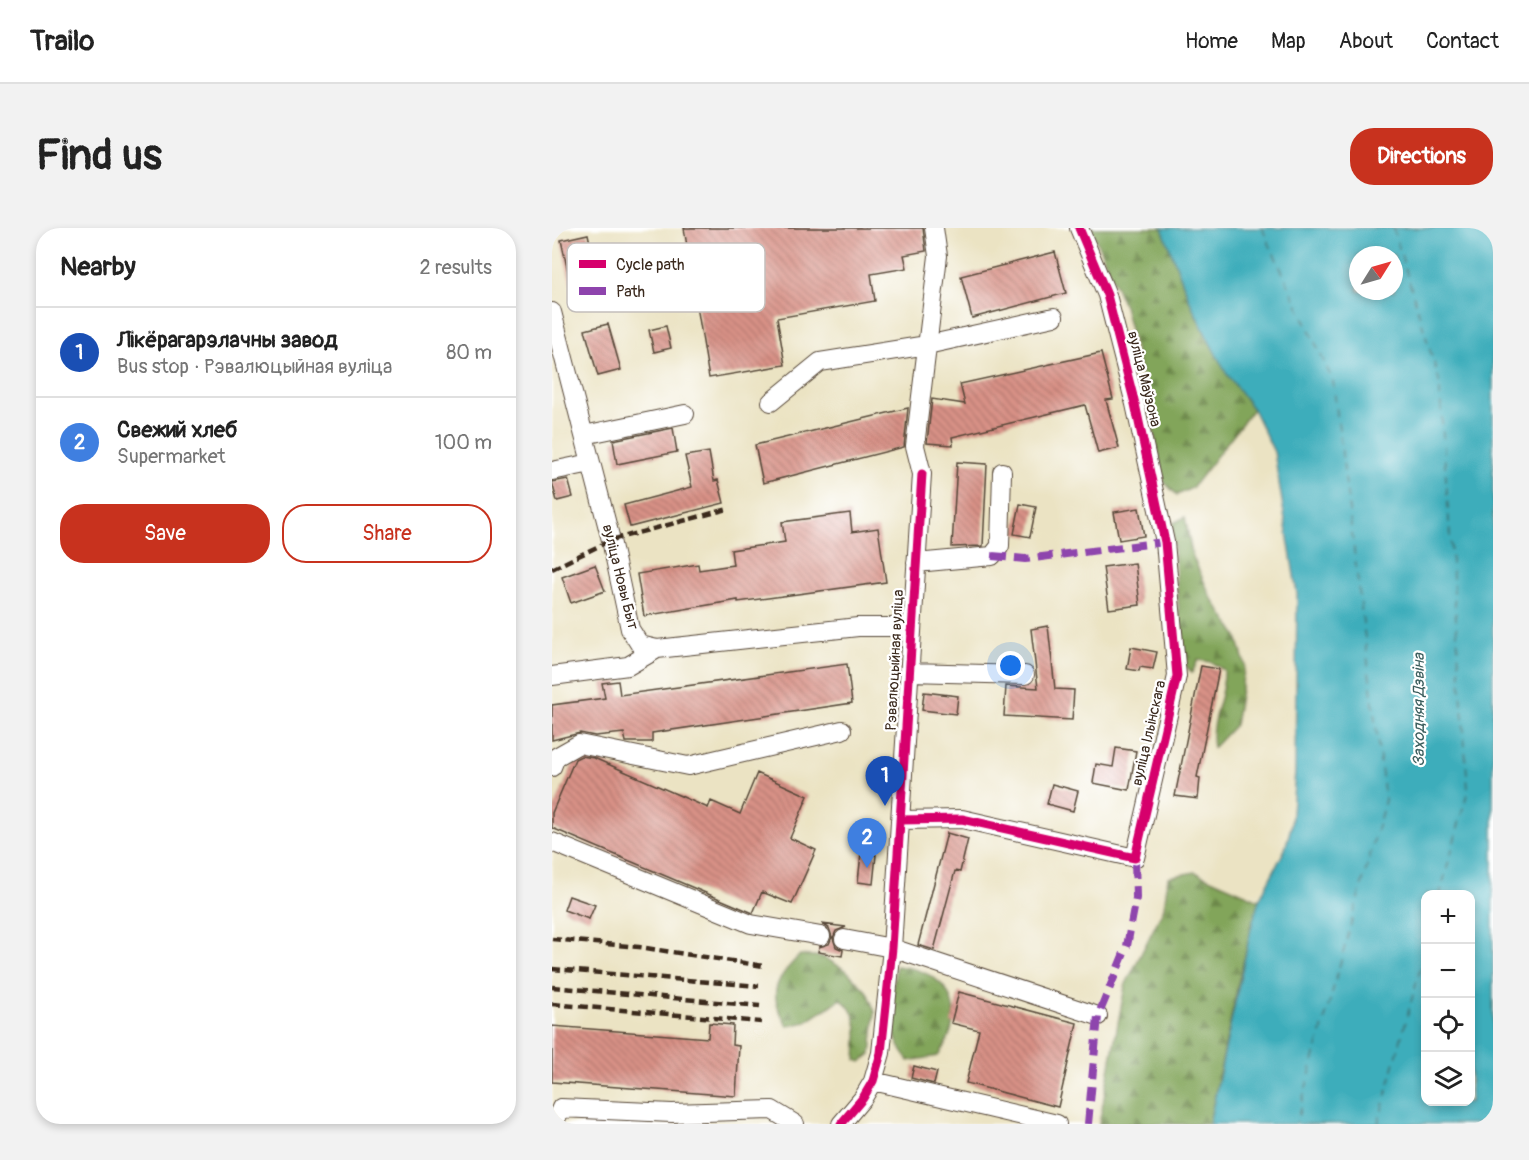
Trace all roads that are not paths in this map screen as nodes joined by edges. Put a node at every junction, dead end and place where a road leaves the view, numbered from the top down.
1 (934, 228) edge
2 (1080, 228) edge
3 (552, 312) edge
4 (1054, 317) dead end
5 (927, 345) junction
6 (771, 402) dead end
7 (685, 414) dead end
8 (584, 435) junction
9 (591, 463) junction
10 (552, 471) edge
11 (1002, 472) dead end
12 (1165, 542) joint
13 (916, 563) junction
14 (912, 627) junction
15 (657, 649) junction
16 (909, 672) junction
17 (1025, 675) dead end
18 (552, 676) edge
19 (842, 730) dead end
20 (552, 767) edge
21 (900, 820) junction
22 (552, 843) edge
23 (820, 936) dead end
24 (844, 939) dead end
25 (891, 948) junction
26 (1098, 1016) dead end
27 (873, 1081) junction
28 (556, 1113) edge
29 (795, 1124) edge
30 (841, 1124) edge
31 (1057, 1124) edge

1 - 5 street, Рэвалюцыйная вуліца
2 - 12 street, вуліца Маўзона
3 - 8 street, вуліца Новы Быт
4 - 5 street
5 - 6 street
5 - 13 street, Рэвалюцыйная вуліца
7 - 8 street
8 - 9 street, вуліца Новы Быт
9 - 10 street
9 - 15 street, вуліца Новы Быт
11 - 13 street
12 - 21 street, вуліца Ільінскага
13 - 14 street, Рэвалюцыйная вуліца
14 - 15 street
14 - 16 street, Рэвалюцыйная вуліца
15 - 18 street
16 - 17 street
16 - 21 street, Рэвалюцыйная вуліца
19 - 20 street
21 - 25 street, Рэвалюцыйная вуліца
22 - 23 street
24 - 25 street
25 - 26 street
25 - 27 street, Рэвалюцыйная вуліца
27 - 30 street, Рэвалюцыйная вуліца
27 - 31 street
28 - 29 street

